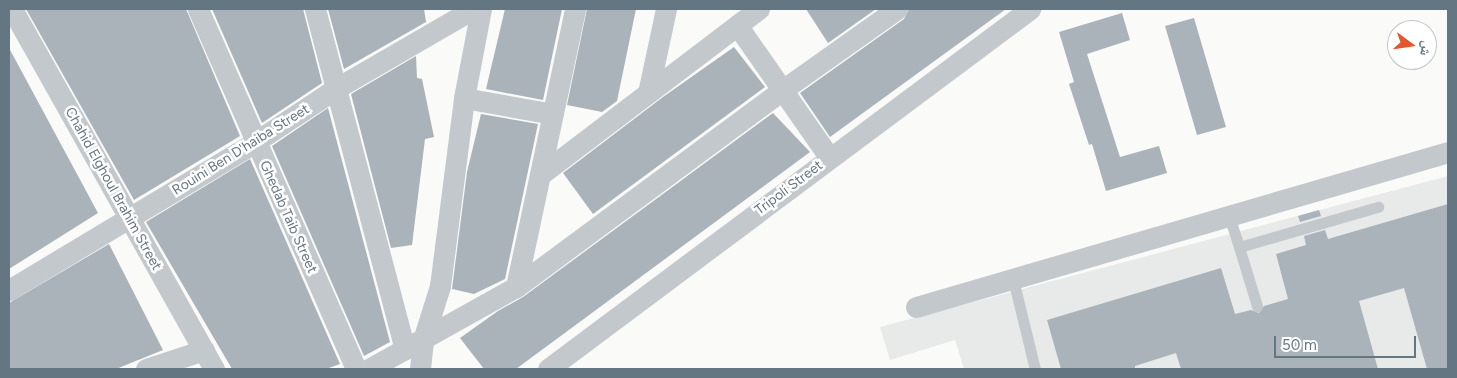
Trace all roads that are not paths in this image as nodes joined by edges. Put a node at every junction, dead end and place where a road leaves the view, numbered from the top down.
1 (12, 9) edge
2 (198, 9) edge
3 (315, 9) edge
4 (473, 9) edge
5 (481, 9) edge
6 (575, 9) edge
7 (666, 9) edge
8 (759, 9) edge
9 (897, 9) edge
10 (1030, 9) edge
11 (737, 25) junction
12 (335, 89) junction
13 (781, 91) junction
14 (648, 92) junction
15 (464, 98) junction
16 (553, 114) junction
17 (255, 142) junction
18 (1448, 152) edge
19 (829, 157) junction
20 (540, 175) junction
21 (1378, 207) dead end
22 (1229, 216) junction
23 (129, 220) junction
24 (1240, 248) junction
25 (1013, 279) junction
26 (516, 287) junction
27 (9, 290) edge
28 (1257, 306) dead end
29 (916, 307) dead end
30 (414, 345) junction
31 (204, 350) junction
32 (146, 369) edge
33 (214, 369) edge
34 (356, 369) edge
35 (369, 369) edge
36 (420, 369) edge
37 (548, 369) edge
38 (1035, 369) edge

1 - 23 street, Chahid Elghoul Brahim Street
2 - 17 street, Ghedab Taib Street
3 - 12 street
4 - 12 street, Rouini Ben D'haiba Street
5 - 15 street
6 - 16 street
7 - 14 street
8 - 11 street
9 - 13 street
10 - 19 street, Tripoli Street
11 - 13 street
11 - 14 street
12 - 17 street, Rouini Ben D'haiba Street
12 - 30 street
13 - 19 street
13 - 26 street
14 - 20 street
15 - 16 street
15 - 30 street
16 - 20 street
17 - 23 street, Rouini Ben D'haiba Street
17 - 34 street, Ghedab Taib Street
18 - 22 street
19 - 37 street, Tripoli Street
20 - 26 street
21 - 24 lane
22 - 24 lane
22 - 25 street
23 - 27 street, Rouini Ben D'haiba Street
23 - 31 street, Chahid Elghoul Brahim Street
24 - 28 lane
25 - 29 street
25 - 38 lane
26 - 30 street
30 - 35 street
30 - 36 street
31 - 32 street
31 - 33 street, Chahid Elghoul Brahim Street

